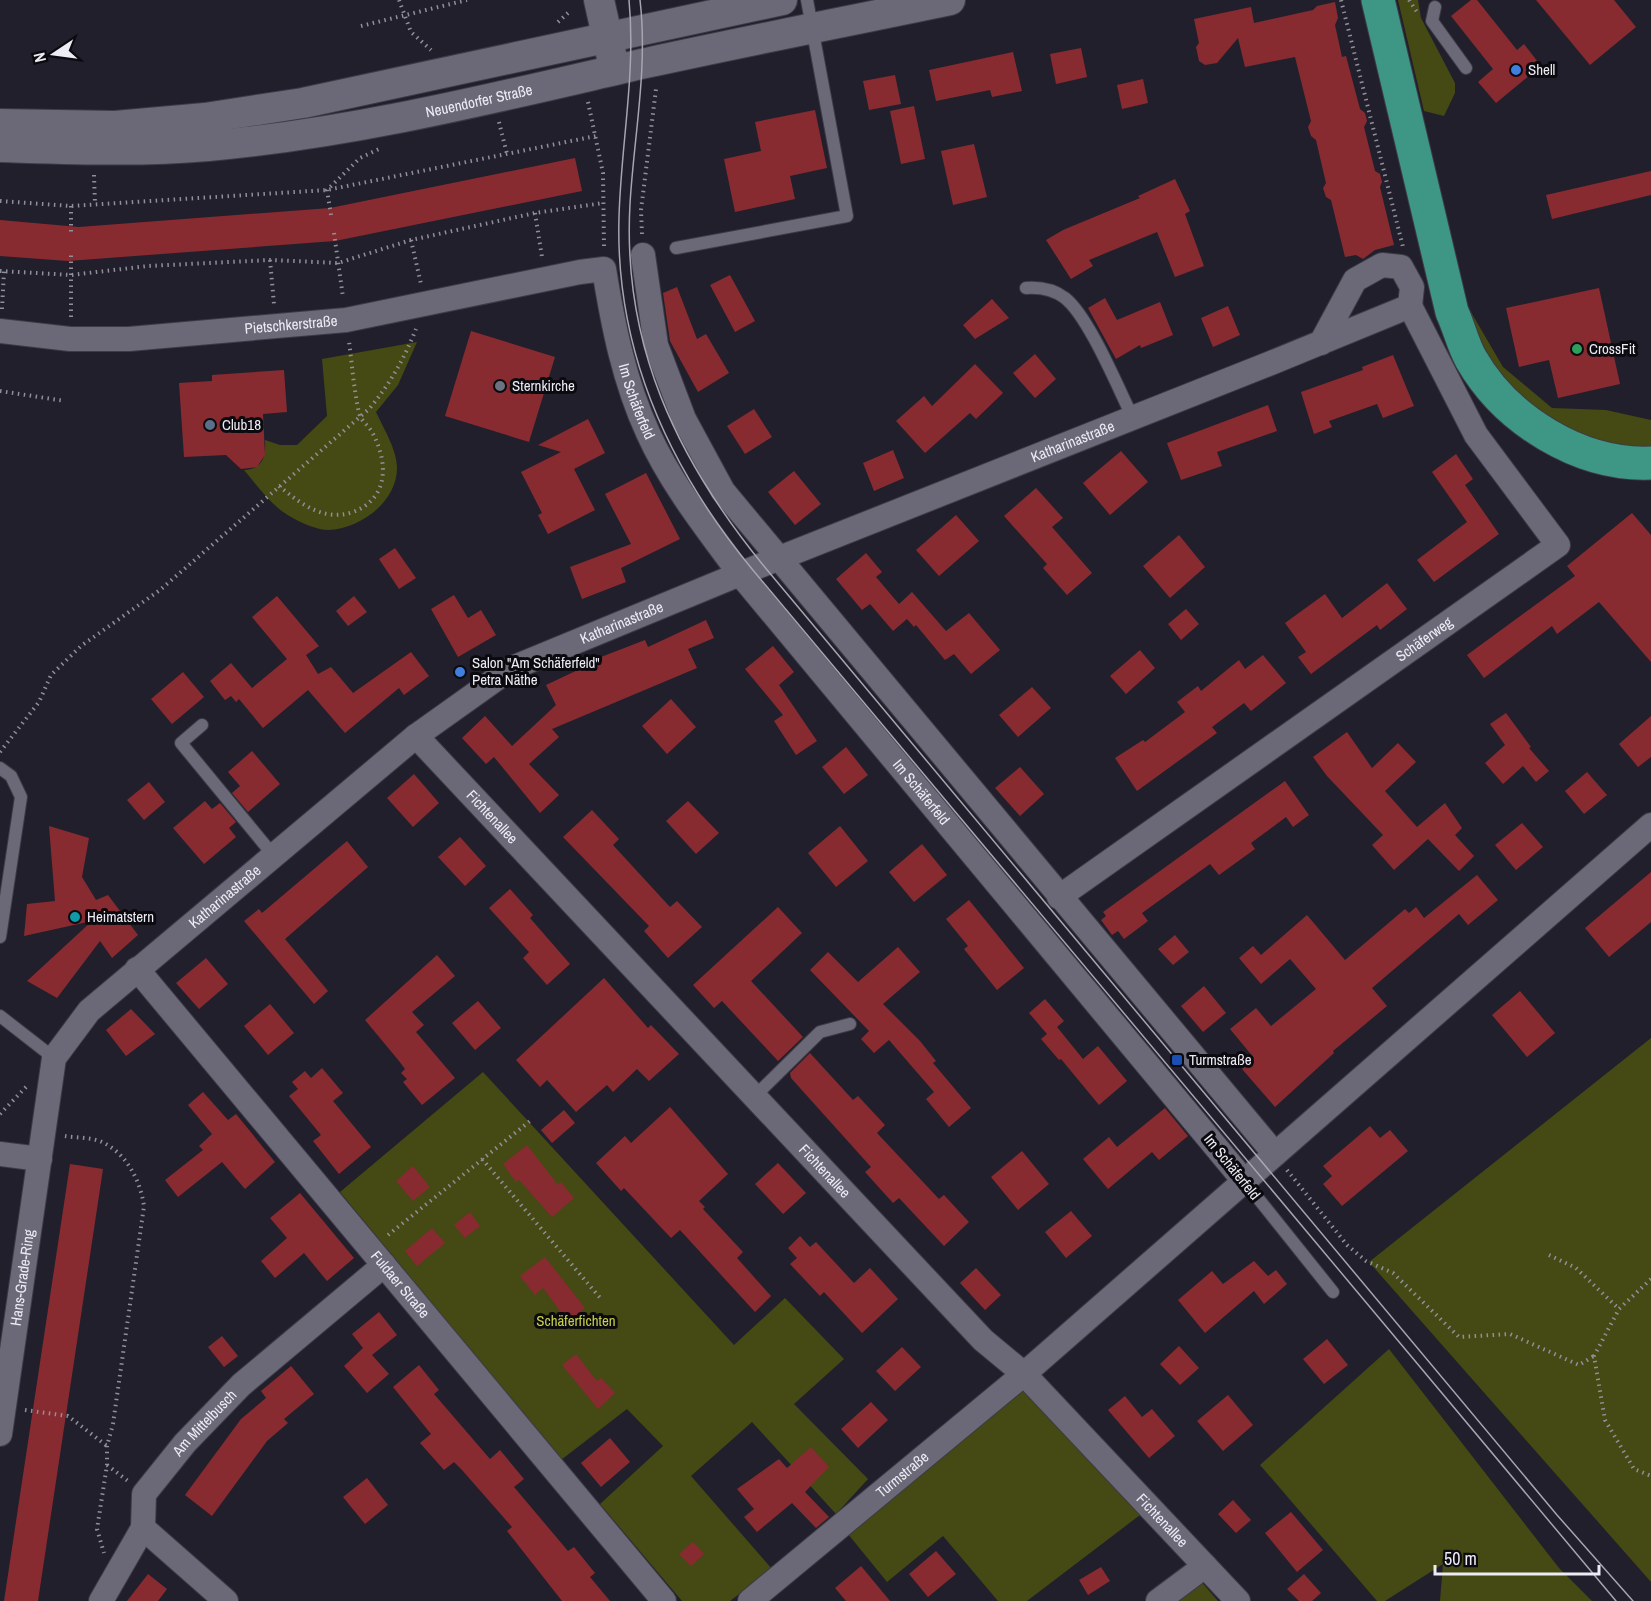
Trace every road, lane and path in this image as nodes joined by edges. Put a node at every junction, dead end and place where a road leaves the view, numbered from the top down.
1 (399, 0) edge
2 (467, 0) edge
3 (598, 0) edge
4 (782, 0) edge
5 (807, 0) edge
6 (950, 0) edge
7 (1341, 0) edge
8 (1378, 0) edge
9 (1435, 7) dead end
10 (674, 12) edge
11 (403, 15) junction
12 (361, 26) dead end
13 (812, 29) junction
14 (608, 39) junction
15 (434, 52) dead end
16 (685, 55) junction
17 (1466, 68) dead end
18 (615, 71) junction
19 (656, 88) dead end
20 (588, 102) dead end
21 (0, 124) edge
22 (501, 130) dead end
23 (596, 136) junction
24 (0, 147) edge
25 (380, 148) dead end
26 (507, 154) junction
27 (94, 165) dead end
28 (327, 190) junction
29 (0, 201) edge
30 (603, 202) junction
31 (95, 204) junction
32 (70, 206) junction
33 (535, 213) junction
34 (331, 215) dead end
35 (71, 232) dead end
36 (411, 240) junction
37 (676, 248) dead end
38 (71, 253) dead end
39 (643, 255) joint
40 (270, 260) junction
41 (1401, 267) junction
42 (604, 269) junction
43 (2, 271) edge
44 (71, 275) junction
45 (546, 278) junction
46 (1026, 288) dead end
47 (425, 303) junction
48 (1410, 306) junction
49 (276, 326) junction
50 (0, 331) edge
51 (70, 339) junction
52 (1321, 343) junction
53 (0, 391) edge
54 (65, 401) dead end
55 (360, 417) junction
56 (1133, 418) junction
57 (1651, 463) edge
58 (279, 486) junction
59 (778, 559) junction
60 (740, 574) junction
61 (202, 725) dead end
62 (416, 736) junction
63 (0, 752) edge
64 (0, 768) edge
65 (1651, 825) edge
66 (274, 856) junction
67 (1059, 897) junction
68 (0, 937) edge
69 (137, 969) junction
70 (0, 1016) edge
71 (850, 1024) dead end
72 (54, 1058) junction
73 (754, 1096) junction
74 (530, 1120) dead end
75 (43, 1134) junction
76 (0, 1154) edge
77 (1275, 1154) junction
78 (40, 1159) junction
79 (482, 1160) junction
80 (1245, 1182) junction
81 (1549, 1255) dead end
82 (378, 1257) junction
83 (1651, 1278) edge
84 (1334, 1292) dead end
85 (601, 1299) dead end
86 (1619, 1309) junction
87 (1594, 1356) junction
88 (1024, 1374) junction
89 (41, 1412) dead end
90 (0, 1434) edge
91 (107, 1446) junction
92 (1651, 1476) edge
93 (142, 1528) junction
94 (105, 1557) dead end
95 (1205, 1566) junction
96 (101, 1601) edge
97 (226, 1601) edge
98 (664, 1601) edge
99 (750, 1601) edge
100 (1158, 1601) edge
101 (1238, 1601) edge

1 - 11 path
2 - 11 path
3 - 14 street
4 - 10 street
5 - 13 lane
6 - 13 street, Neuendorfer Straße
7 - 41 path
8 - 57 highway
9 - 17 lane
10 - 14 street
10 - 16 street
11 - 12 path
11 - 15 path
13 - 16 street, Neuendorfer Straße
13 - 37 lane
14 - 18 street
14 - 21 street
16 - 18 street, Neuendorfer Straße
18 - 24 street, Neuendorfer Straße
19 - 39 path
20 - 23 path
22 - 26 path
23 - 26 path
23 - 30 path
25 - 28 path
26 - 28 path
27 - 31 path
28 - 31 path
28 - 34 path
29 - 32 path
30 - 33 path
30 - 42 path
31 - 32 path
32 - 35 path
33 - 36 path
33 - 45 path
36 - 40 path
36 - 47 path
38 - 44 path
39 - 59 street
40 - 44 path
40 - 49 path
41 - 48 street
41 - 52 street
42 - 45 street, Pietschkerstraße
42 - 60 street, Im Schäferfeld
43 - 44 path
43 - 50 path
44 - 51 path
45 - 47 street, Pietschkerstraße
46 - 56 lane
47 - 49 street, Pietschkerstraße
47 - 55 path
48 - 52 street, Katharinastraße
48 - 67 street, Schäferweg
49 - 51 street, Pietschkerstraße
50 - 51 street, Pietschkerstraße
52 - 56 street, Katharinastraße
53 - 54 path
55 - 58 path
55 - 58 path
56 - 59 street, Katharinastraße
58 - 63 path
59 - 60 street, Katharinastraße
59 - 67 street
60 - 62 street, Katharinastraße
60 - 80 street, Im Schäferfeld
61 - 66 lane
62 - 66 street, Katharinastraße
62 - 73 street, Fichtenallee
64 - 68 lane
65 - 77 street, Turmstraße
66 - 69 street, Katharinastraße
67 - 77 street
69 - 72 street, Katharinastraße
69 - 82 street, Fuldaer Straße
70 - 72 lane
71 - 73 lane
72 - 75 street, Katharinastraße
73 - 88 street, Fichtenallee
74 - 79 path
75 - 78 street, Katharinastraße
75 - 91 path
76 - 78 street
77 - 80 street, Turmstraße
77 - 87 path
78 - 90 street, Hans-Grade-Ring
79 - 82 path
79 - 85 path
80 - 84 lane, Im Schäferfeld
80 - 88 street, Turmstraße
81 - 86 path
82 - 93 street, Am Mittelbusch
82 - 98 street, Fuldaer Straße
83 - 86 path
86 - 87 path
87 - 92 path
88 - 95 street, Fichtenallee
88 - 99 street, Turmstraße
89 - 91 path
91 - 94 path
93 - 96 street
93 - 97 street
95 - 100 street
95 - 101 street, Fichtenallee

